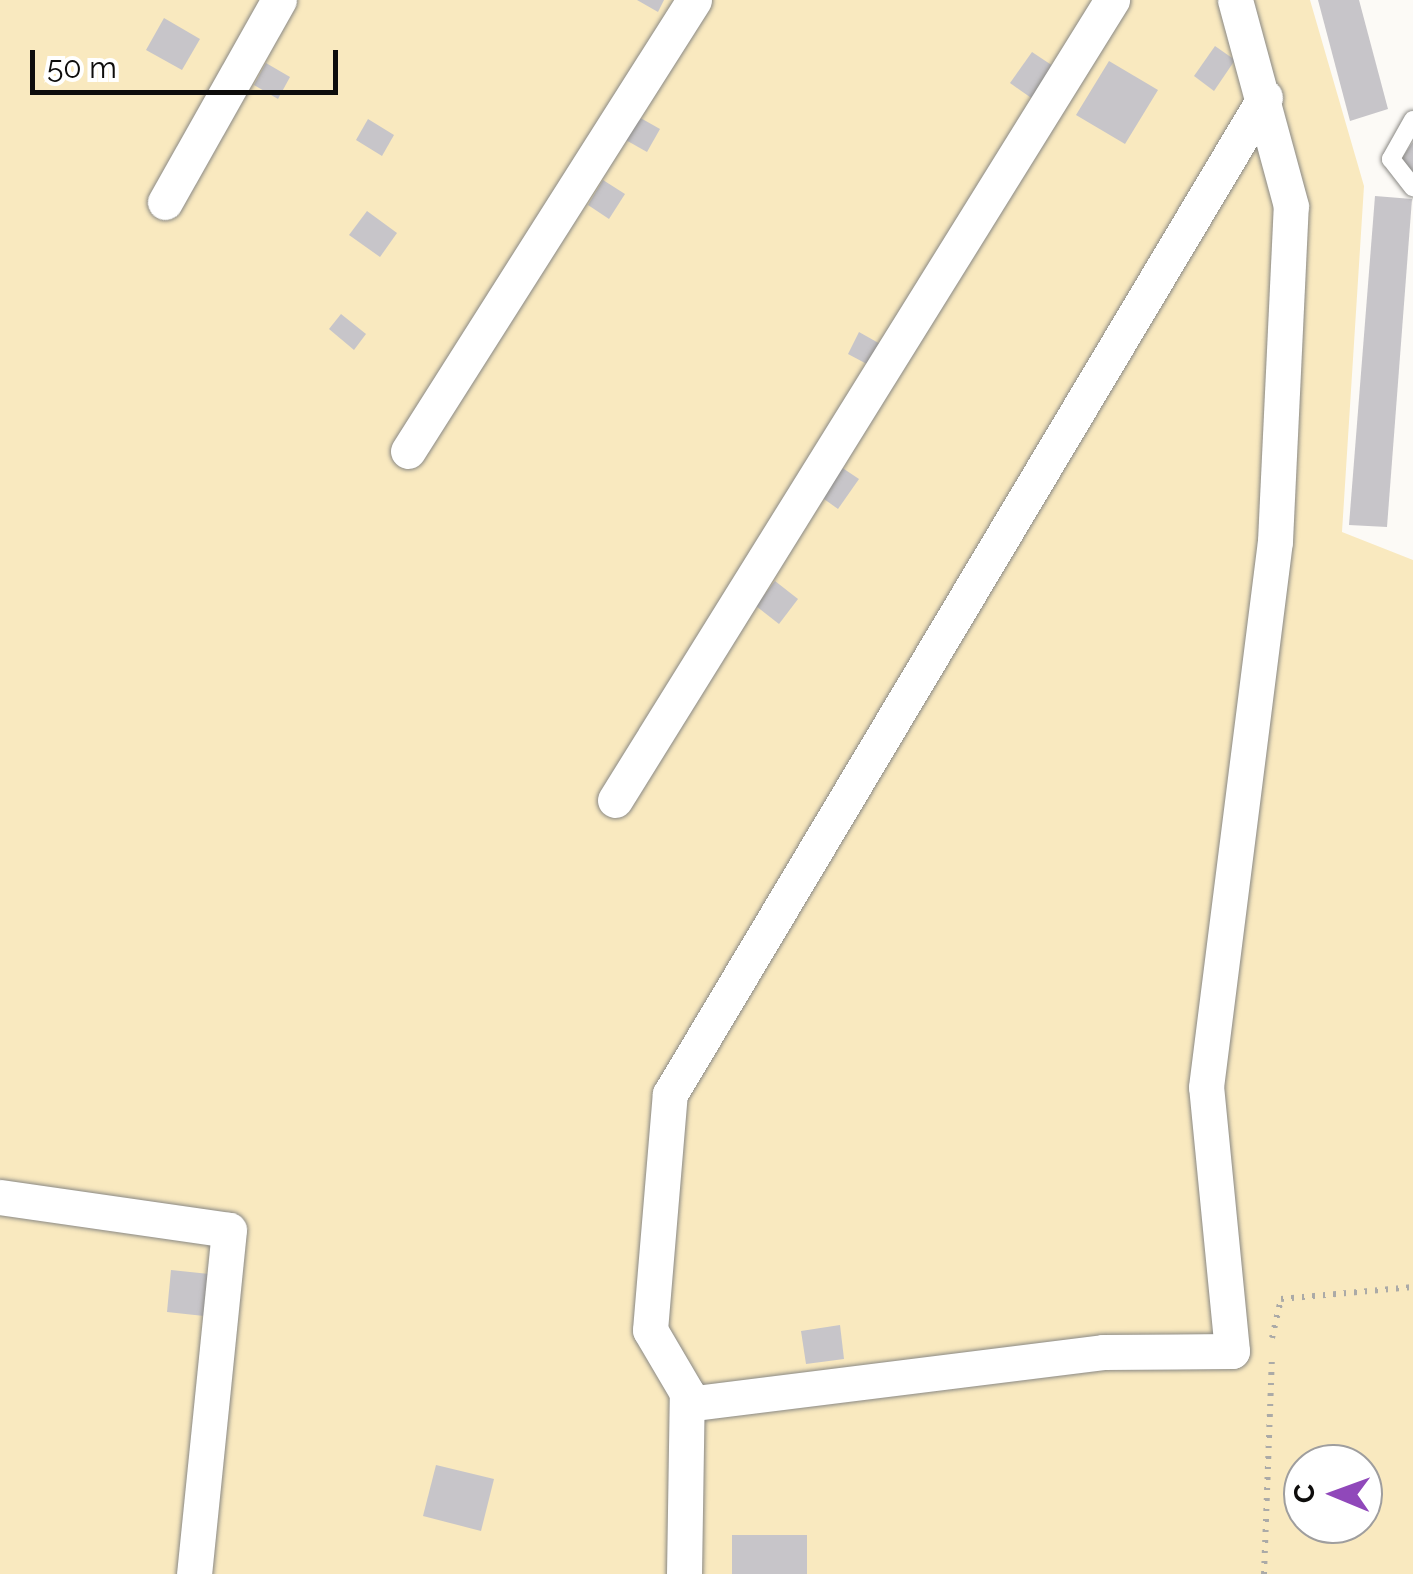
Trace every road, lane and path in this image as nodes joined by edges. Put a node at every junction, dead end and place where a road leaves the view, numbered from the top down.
1 (280, 0) edge
2 (694, 0) edge
3 (1112, 0) edge
4 (1235, 0) edge
5 (1265, 98) junction
6 (1413, 120) edge
7 (1413, 186) edge
8 (165, 202) dead end
9 (408, 451) dead end
10 (616, 800) dead end
11 (0, 1198) edge
12 (1413, 1287) edge
13 (687, 1404) junction
14 (194, 1574) edge
15 (684, 1574) edge
16 (1264, 1574) edge

1 - 8 street
2 - 9 street
3 - 10 street
4 - 5 street
5 - 13 street
5 - 13 street
6 - 7 lane
11 - 14 street
12 - 16 path
13 - 15 street

